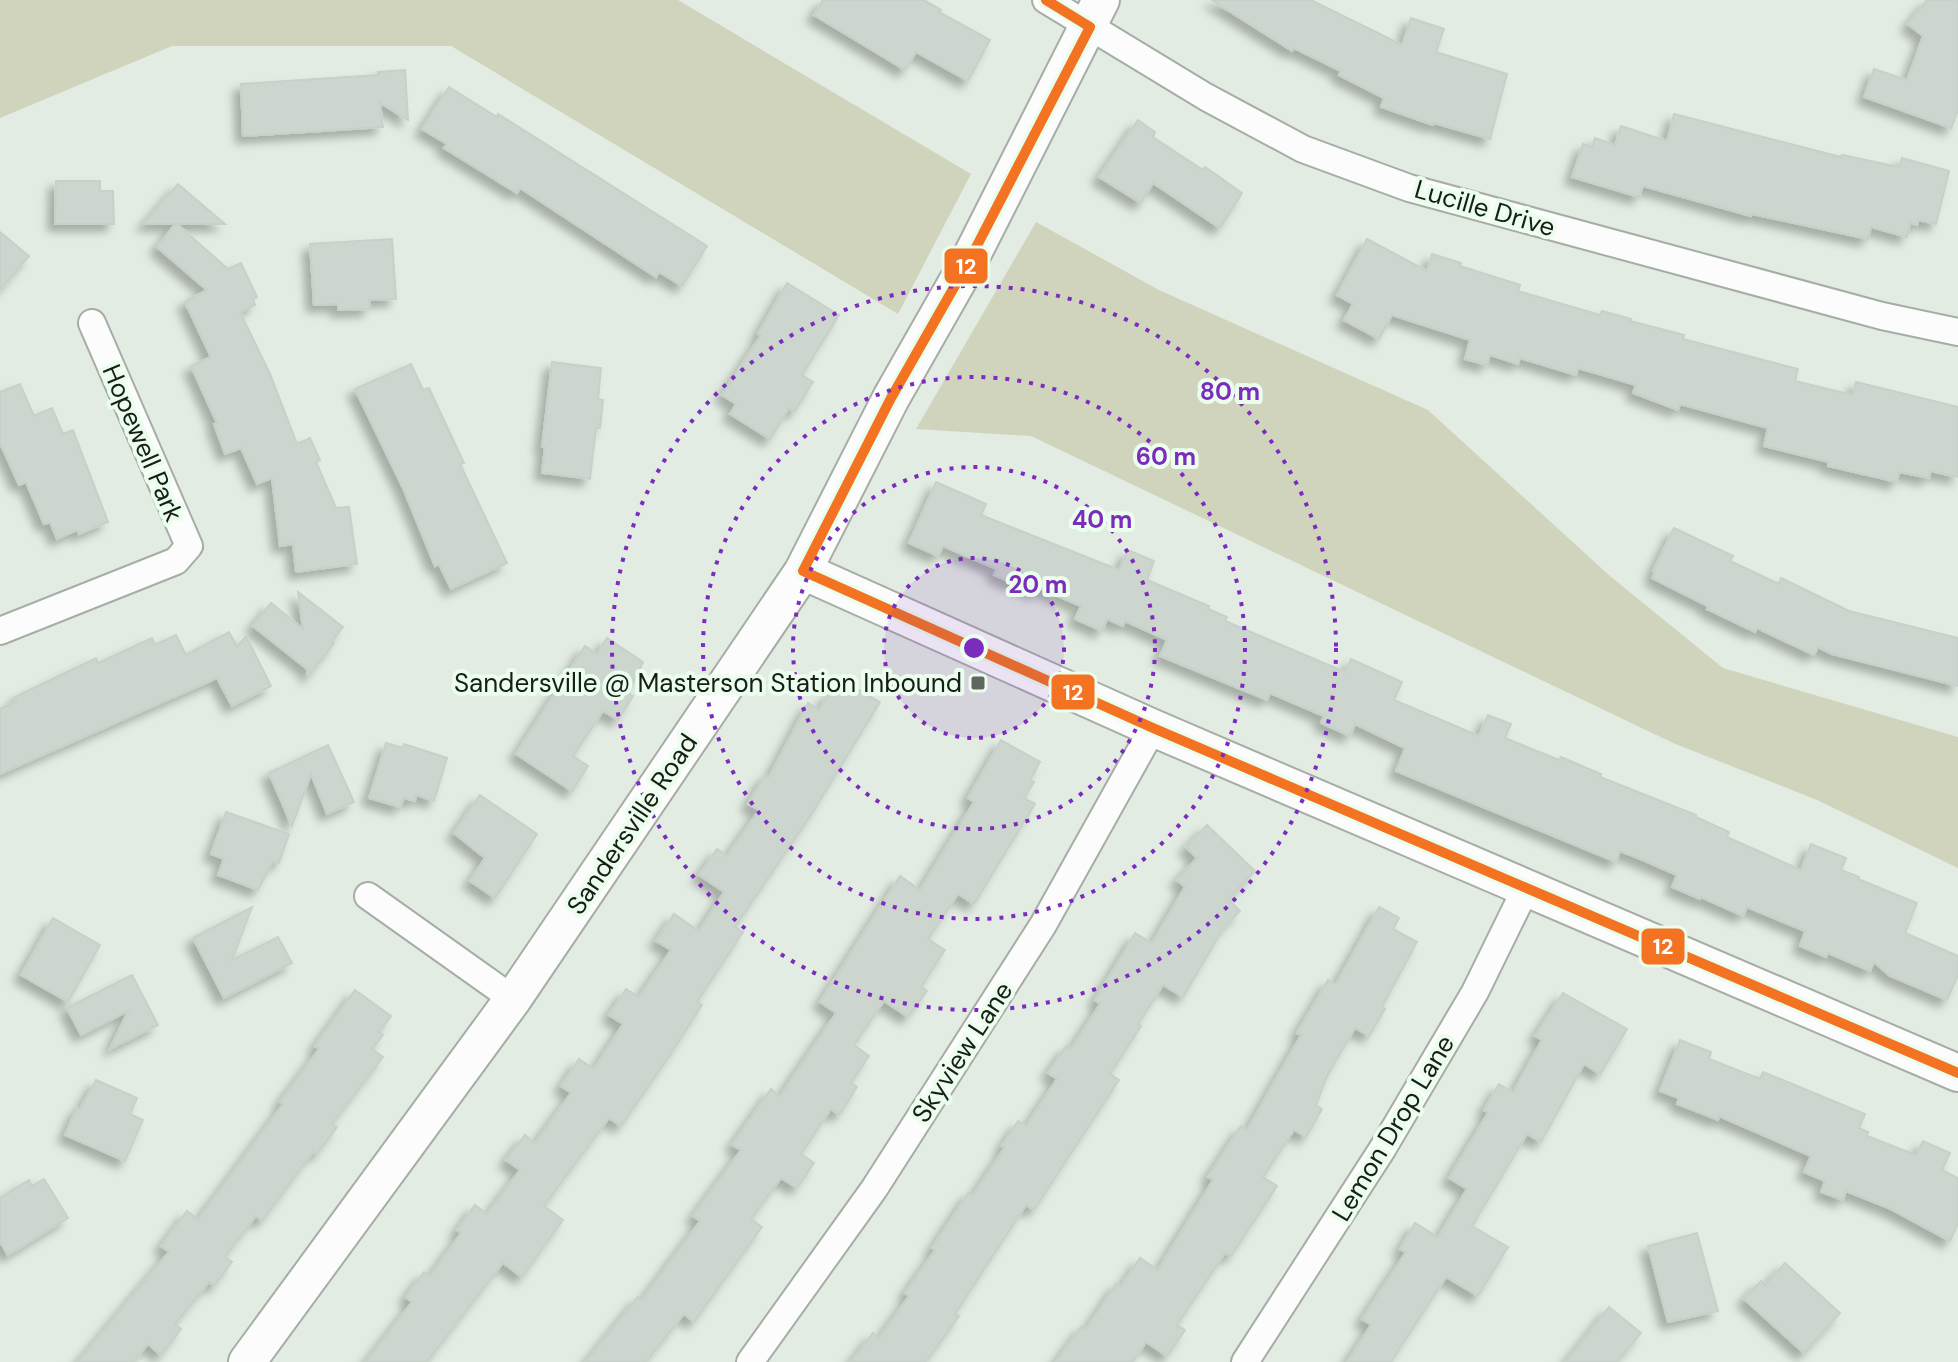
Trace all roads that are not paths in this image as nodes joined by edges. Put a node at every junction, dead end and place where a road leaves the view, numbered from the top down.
1 (1046, 0) edge
2 (1096, 14) edge
3 (92, 323) dead end
4 (1958, 332) edge
5 (803, 571) junction
6 (0, 631) edge
7 (1153, 728) junction
8 (1527, 886) junction
9 (368, 896) dead end
10 (513, 999) junction
11 (1958, 1073) edge
12 (247, 1362) edge
13 (750, 1362) edge
14 (1245, 1362) edge

1 - 2 street, Lucille Drive
2 - 4 street, Lucille Drive
2 - 5 street, Sandersville Road
3 - 6 street, Hopewell Park
5 - 7 street
5 - 10 street, Sandersville Road
7 - 8 street
7 - 13 street, Skyview Lane
8 - 11 street
8 - 14 street, Lemon Drop Lane
9 - 10 street
10 - 12 street, Sandersville Road

